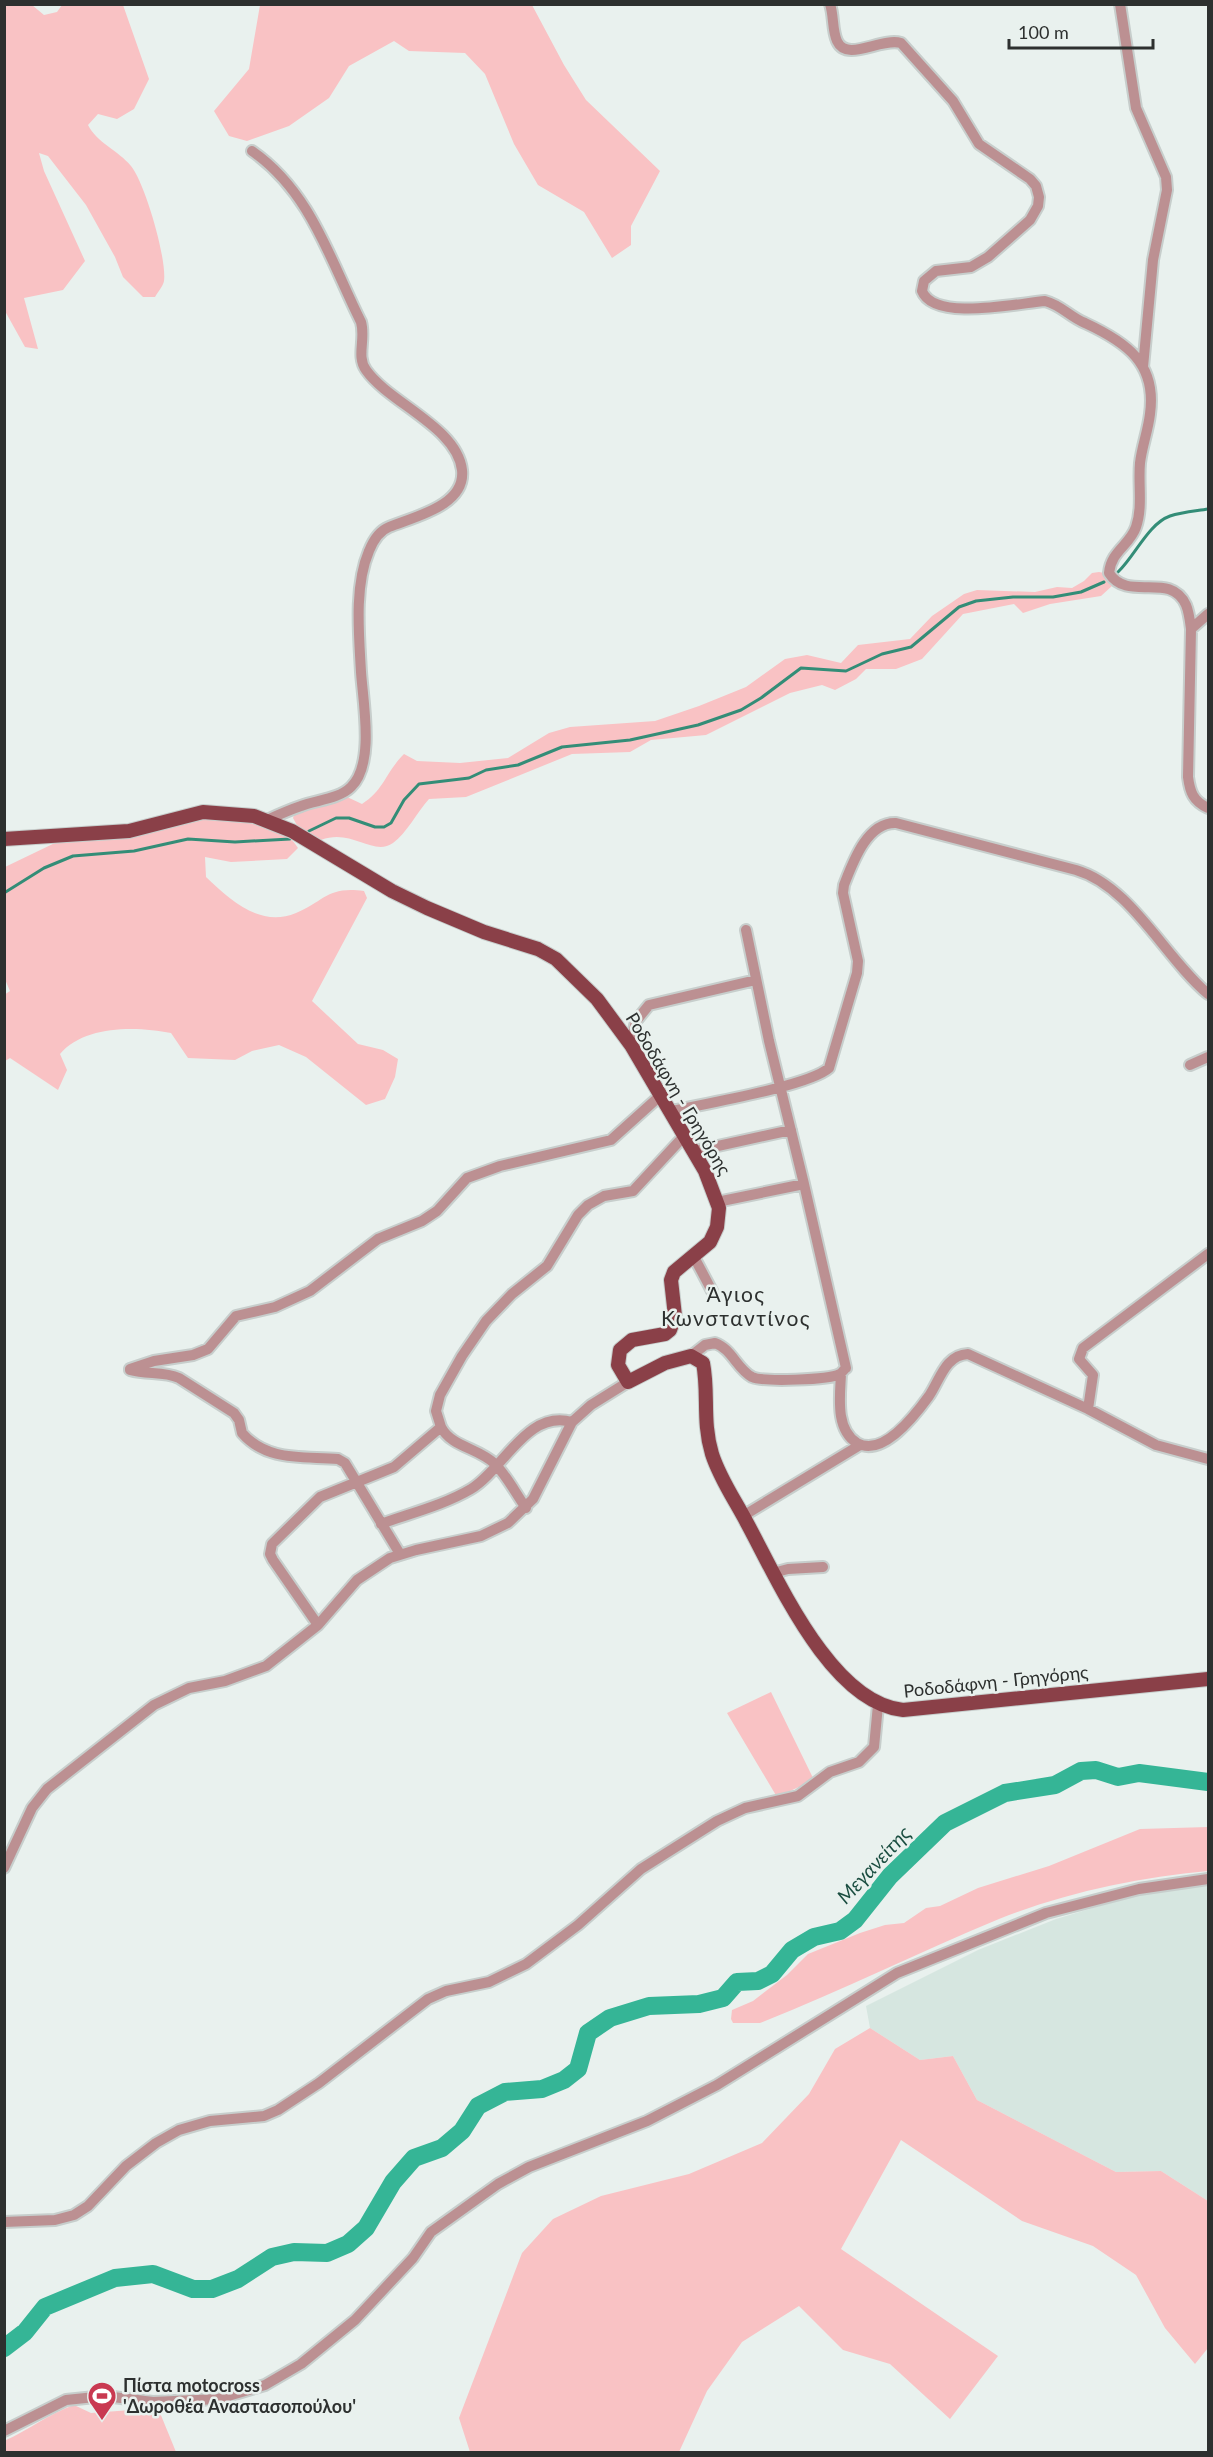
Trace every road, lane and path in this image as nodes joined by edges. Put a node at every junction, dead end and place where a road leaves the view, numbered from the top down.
1 (830, 4) edge
2 (1120, 4) edge
3 (252, 151) dead end
4 (1143, 367) junction
5 (1209, 614) edge
6 (1191, 629) junction
7 (1209, 808) edge
8 (267, 820) junction
9 (4, 839) edge
10 (746, 930) dead end
11 (756, 980) junction
12 (1209, 994) edge
13 (631, 1045) junction
14 (1209, 1057) edge
15 (1190, 1065) dead end
16 (780, 1086) junction
17 (661, 1095) junction
18 (672, 1111) junction
19 (791, 1130) junction
20 (685, 1135) junction
21 (695, 1151) junction
22 (804, 1184) junction
23 (717, 1202) junction
24 (1209, 1254) edge
25 (693, 1255) junction
26 (712, 1291) dead end
27 (691, 1356) junction
28 (841, 1374) junction
29 (628, 1382) junction
30 (1088, 1409) junction
31 (572, 1422) junction
32 (441, 1427) junction
33 (860, 1444) junction
34 (1209, 1459) edge
35 (496, 1465) junction
36 (358, 1482) junction
37 (526, 1508) junction
38 (743, 1516) junction
39 (381, 1524) junction
40 (400, 1554) junction
41 (823, 1567) dead end
42 (773, 1573) junction
43 (318, 1625) junction
44 (1209, 1679) edge
45 (878, 1705) junction
46 (4, 1868) edge
47 (1209, 1879) edge
48 (4, 2222) edge
49 (4, 2431) edge

1 - 4 street
2 - 4 street
3 - 8 street
4 - 6 street
5 - 6 street
6 - 7 street
8 - 9 main road, Ροδοδάφνη - Γρηγόρης
8 - 13 main road, Ροδοδάφνη - Γρηγόρης
10 - 11 street
11 - 13 street
11 - 16 street
12 - 16 street
13 - 17 main road, Ροδοδάφνη - Γρηγόρης
14 - 15 street
16 - 18 street
16 - 19 street
17 - 18 main road, Ροδοδάφνη - Γρηγόρης
17 - 36 street
18 - 20 main road, Ροδοδάφνη - Γρηγόρης
19 - 21 street
19 - 22 street
20 - 21 main road, Ροδοδάφνη - Γρηγόρης
20 - 32 street
21 - 23 main road, Ροδοδάφνη - Γρηγόρης
22 - 23 street
22 - 28 street
23 - 25 main road, Ροδοδάφνη - Γρηγόρης
24 - 30 street
25 - 26 street
25 - 29 main road, Ροδοδάφνη - Γρηγόρης
27 - 28 street
27 - 29 main road
27 - 38 main road, Ροδοδάφνη - Γρηγόρης
28 - 33 street
29 - 31 street
30 - 33 street
30 - 34 street
31 - 35 street
31 - 37 street
32 - 35 street
32 - 36 street
33 - 38 street
35 - 37 street
35 - 39 street
36 - 39 street
36 - 43 street
37 - 40 street
38 - 42 main road, Ροδοδάφνη - Γρηγόρης
39 - 40 street
40 - 43 street
41 - 42 street
42 - 45 main road, Ροδοδάφνη - Γρηγόρης
43 - 46 street
44 - 45 main road, Ροδοδάφνη - Γρηγόρης
45 - 48 street
47 - 49 street

